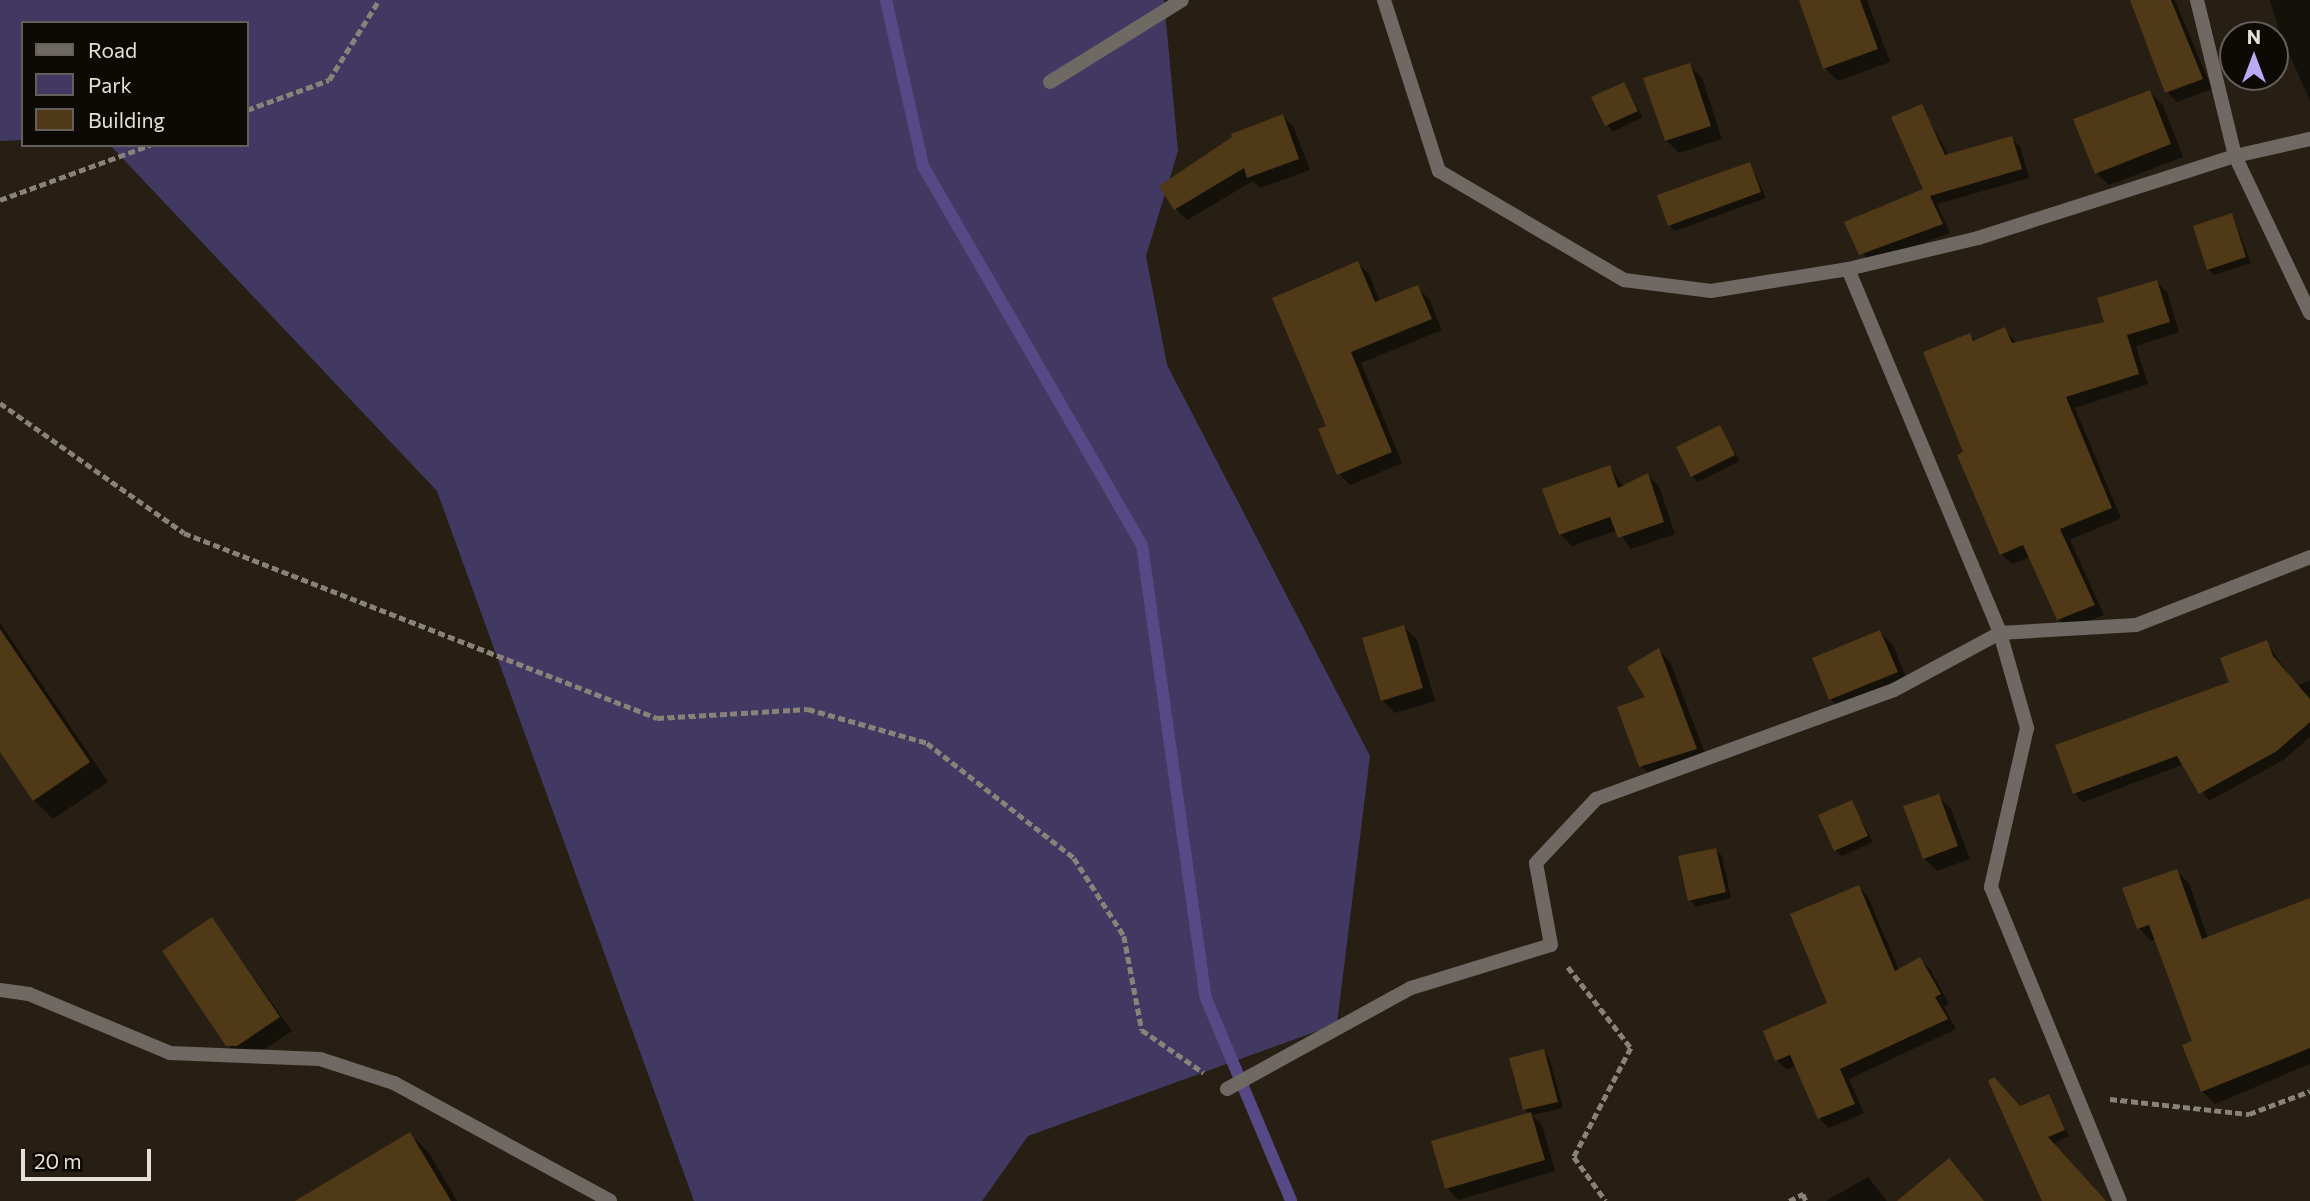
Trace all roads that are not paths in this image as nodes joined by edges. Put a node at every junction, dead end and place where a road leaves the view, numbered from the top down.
1 (1182, 0) edge
2 (1384, 0) edge
3 (2197, 0) edge
4 (1050, 82) dead end
5 (2310, 139) edge
6 (2235, 156) junction
7 (1848, 269) junction
8 (2310, 313) edge
9 (2310, 557) edge
10 (2000, 633) junction
11 (0, 990) edge
12 (1227, 1090) road end
13 (610, 1201) edge
14 (2120, 1201) edge

1 - 4 street
2 - 7 street
3 - 6 street
5 - 6 street
6 - 7 street
6 - 8 street
7 - 10 street
9 - 10 street
10 - 12 street
10 - 14 street
11 - 13 street

